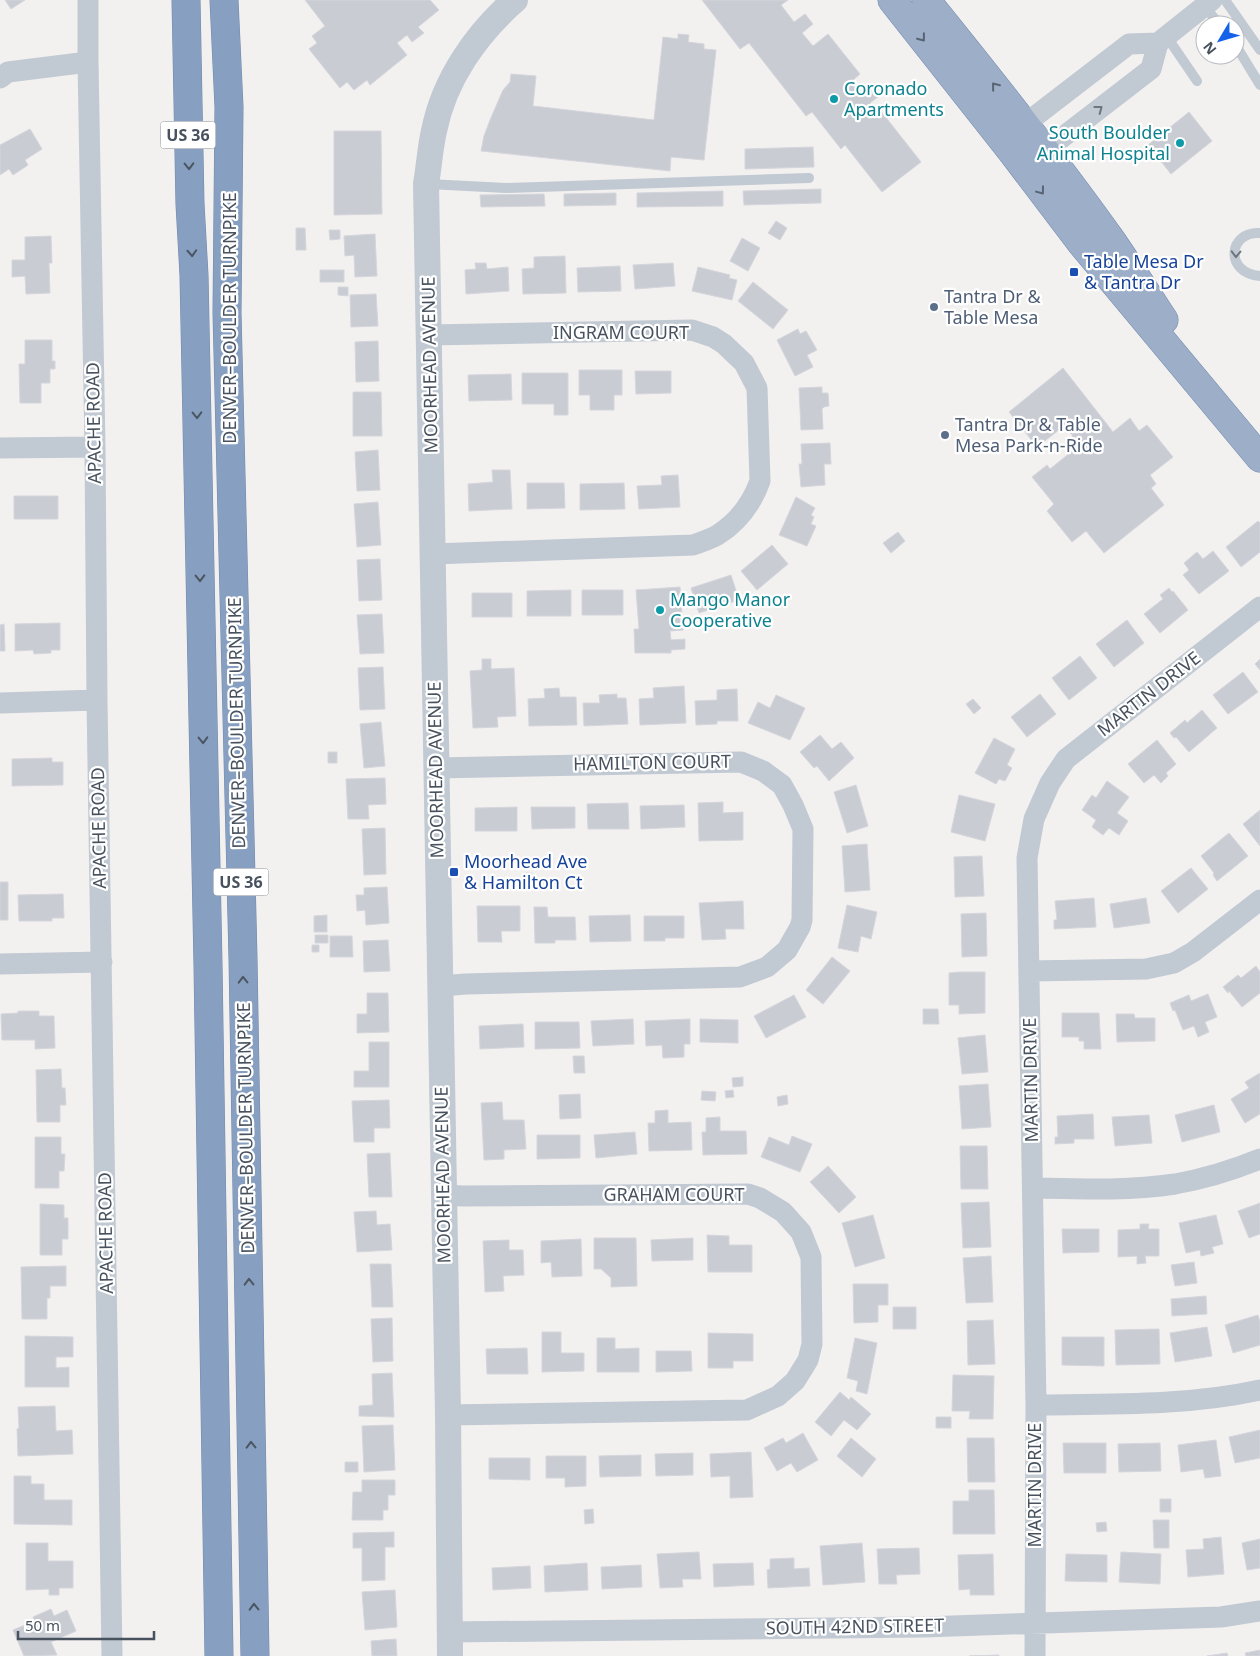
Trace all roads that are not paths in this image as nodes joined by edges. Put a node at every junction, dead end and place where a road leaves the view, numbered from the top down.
1 (88, 0) edge
2 (172, 0) edge
3 (186, 0) edge
4 (224, 0) edge
5 (243, 0) edge
6 (515, 0) edge
7 (892, 0) edge
8 (926, 0) edge
9 (1225, 0) edge
10 (1208, 3) edge
11 (1215, 15) edge
12 (1162, 40) junction
13 (1260, 50) edge
14 (1245, 60) edge
15 (88, 62) junction
16 (187, 65) junction
17 (0, 78) edge
18 (1197, 81) dead end
19 (1260, 85) edge
20 (230, 107) junction
21 (1025, 124) junction
22 (1046, 150) junction
23 (1012, 152) junction
24 (809, 178) dead end
25 (426, 184) junction
26 (1260, 233) edge
27 (1260, 276) edge
28 (429, 335) junction
29 (1226, 416) junction
30 (95, 447) junction
31 (0, 448) edge
32 (1260, 458) edge
33 (433, 554) junction
34 (1260, 607) edge
35 (96, 700) junction
36 (0, 703) edge
37 (436, 768) junction
38 (1260, 900) edge
39 (102, 962) junction
40 (0, 964) edge
41 (1030, 971) junction
42 (440, 986) junction
43 (1260, 1159) edge
44 (1033, 1188) junction
45 (443, 1195) junction
46 (1260, 1390) edge
47 (1036, 1405) junction
48 (448, 1415) junction
49 (1260, 1610) edge
50 (1034, 1623) junction
51 (450, 1644) edge
52 (112, 1656) edge
53 (219, 1656) edge
54 (255, 1656) edge
55 (1036, 1656) edge

1 - 15 street, APACHE ROAD
2 - 16 highway
3 - 16 highway, DENVER–BOULDER TURNPIKE / US 36
4 - 20 highway, DENVER–BOULDER TURNPIKE / US 36
5 - 20 highway
6 - 25 street, MOORHEAD AVENUE
7 -> 23 highway
21 -> 8 highway
9 - 13 lane
10 - 11 lane
10 - 12 street
12 - 18 lane
12 - 21 street
22 -> 12 street
14 - 19 lane
15 - 17 street
15 - 30 street, APACHE ROAD
16 -> 53 highway, DENVER–BOULDER TURNPIKE / US 36
54 -> 20 highway, DENVER–BOULDER TURNPIKE / US 36
21 - 22 highway
21 - 23 street
22 - 23 street
22 - 29 highway
23 -> 29 highway
24 - 25 lane
25 - 28 street, MOORHEAD AVENUE
26 -> 27 lane
28 - 33 street, MOORHEAD AVENUE
28 - 33 street, INGRAM COURT
29 - 32 highway
30 - 31 street
30 - 35 street, APACHE ROAD
33 - 37 street, MOORHEAD AVENUE
34 - 41 street, MARTIN DRIVE
35 - 36 street
35 - 39 street, APACHE ROAD
37 - 42 street, MOORHEAD AVENUE
37 - 42 street, HAMILTON COURT
38 - 41 street
39 - 40 street
39 - 52 street, APACHE ROAD
41 - 44 street, MARTIN DRIVE
42 - 45 street, MOORHEAD AVENUE
43 - 44 street
44 - 47 street, MARTIN DRIVE
45 - 48 street, MOORHEAD AVENUE
45 - 48 street, GRAHAM COURT
46 - 47 street
47 - 50 street, MARTIN DRIVE
48 - 51 street, MOORHEAD AVENUE
49 - 50 street, SOUTH 42ND STREET
50 - 51 street, SOUTH 42ND STREET
50 - 55 street, MARTIN DRIVE

